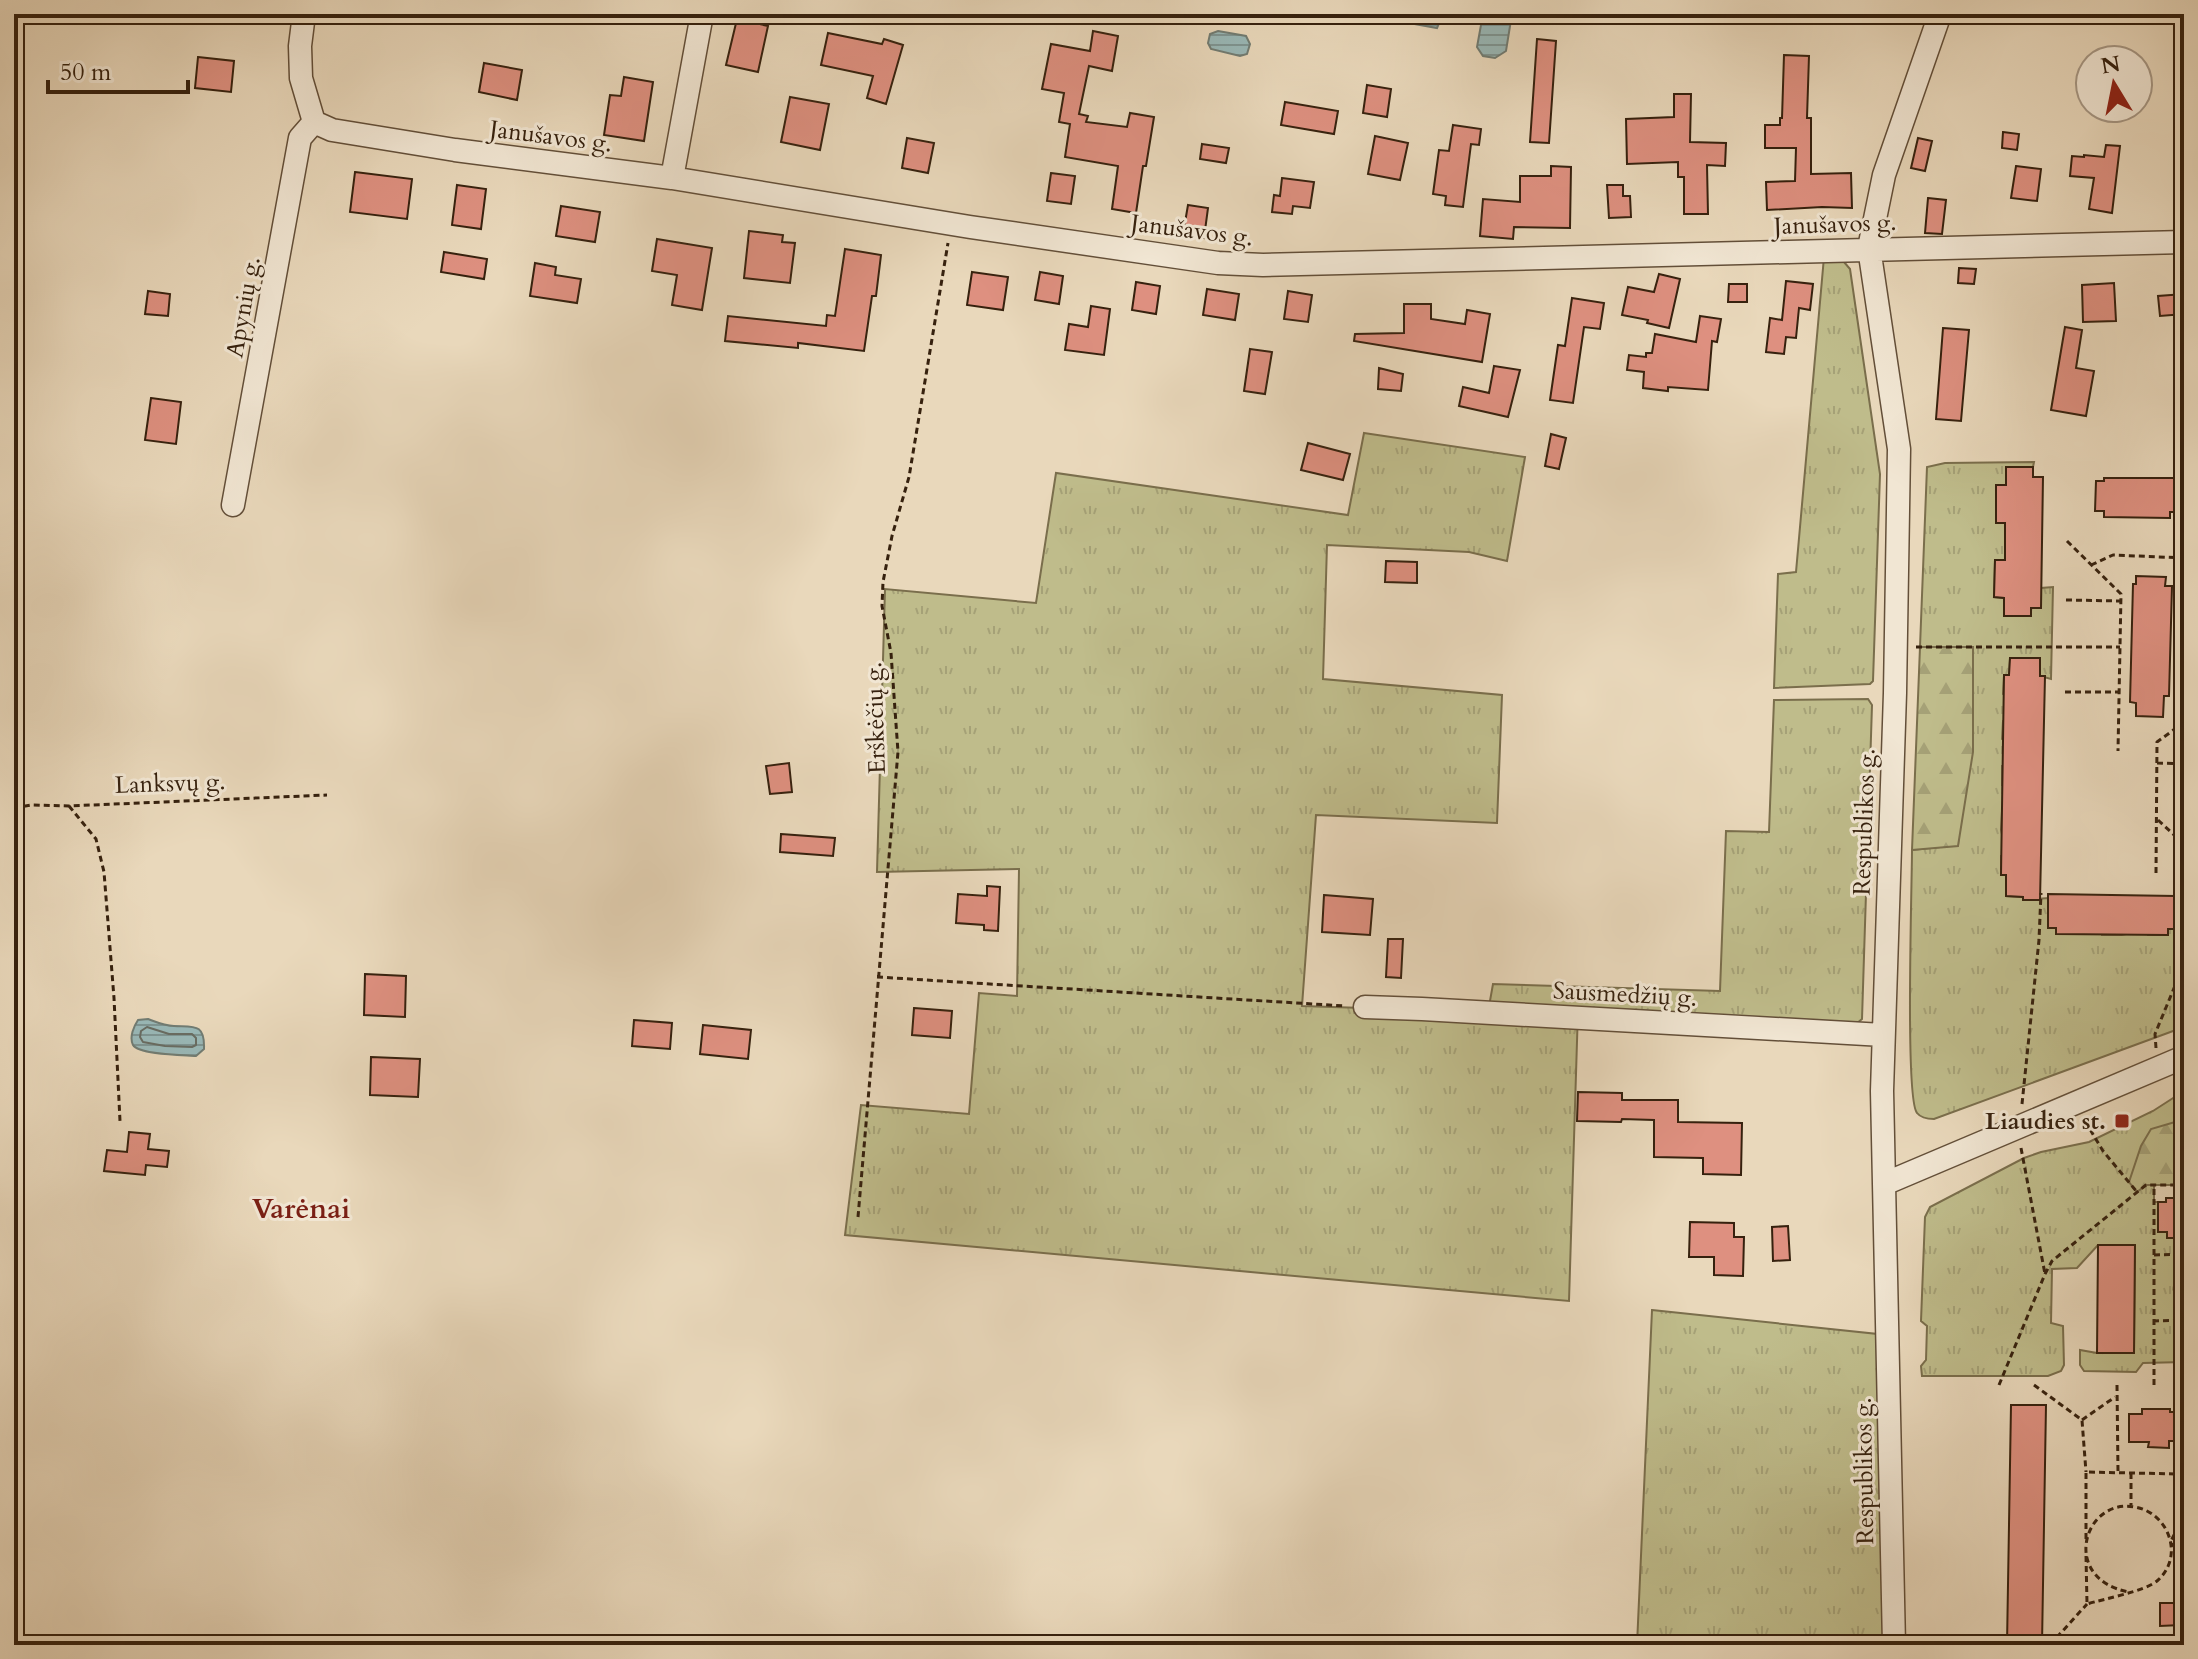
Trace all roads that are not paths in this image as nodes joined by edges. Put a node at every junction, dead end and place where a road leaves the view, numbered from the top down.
1 (304, 14) edge
2 (702, 14) edge
3 (1940, 14) edge
4 (314, 122) junction
5 (672, 178) junction
6 (2184, 242) edge
7 (1869, 248) junction
8 (233, 505) dead end
9 (1365, 1007) road end
10 (1883, 1035) junction
11 (2184, 1057) edge
12 (1884, 1184) junction
13 (1894, 1645) edge

1 - 4 street
2 - 5 street
3 - 7 street, Respublikos g.
4 - 5 street, Janušavos g.
4 - 8 street, Apynių g.
5 - 7 street, Janušavos g.
6 - 7 street, Janušavos g.
7 - 10 street, Respublikos g.
9 - 10 street, Sausmedžių g.
10 - 12 street, Respublikos g.
11 - 12 street
12 - 13 street, Respublikos g.

